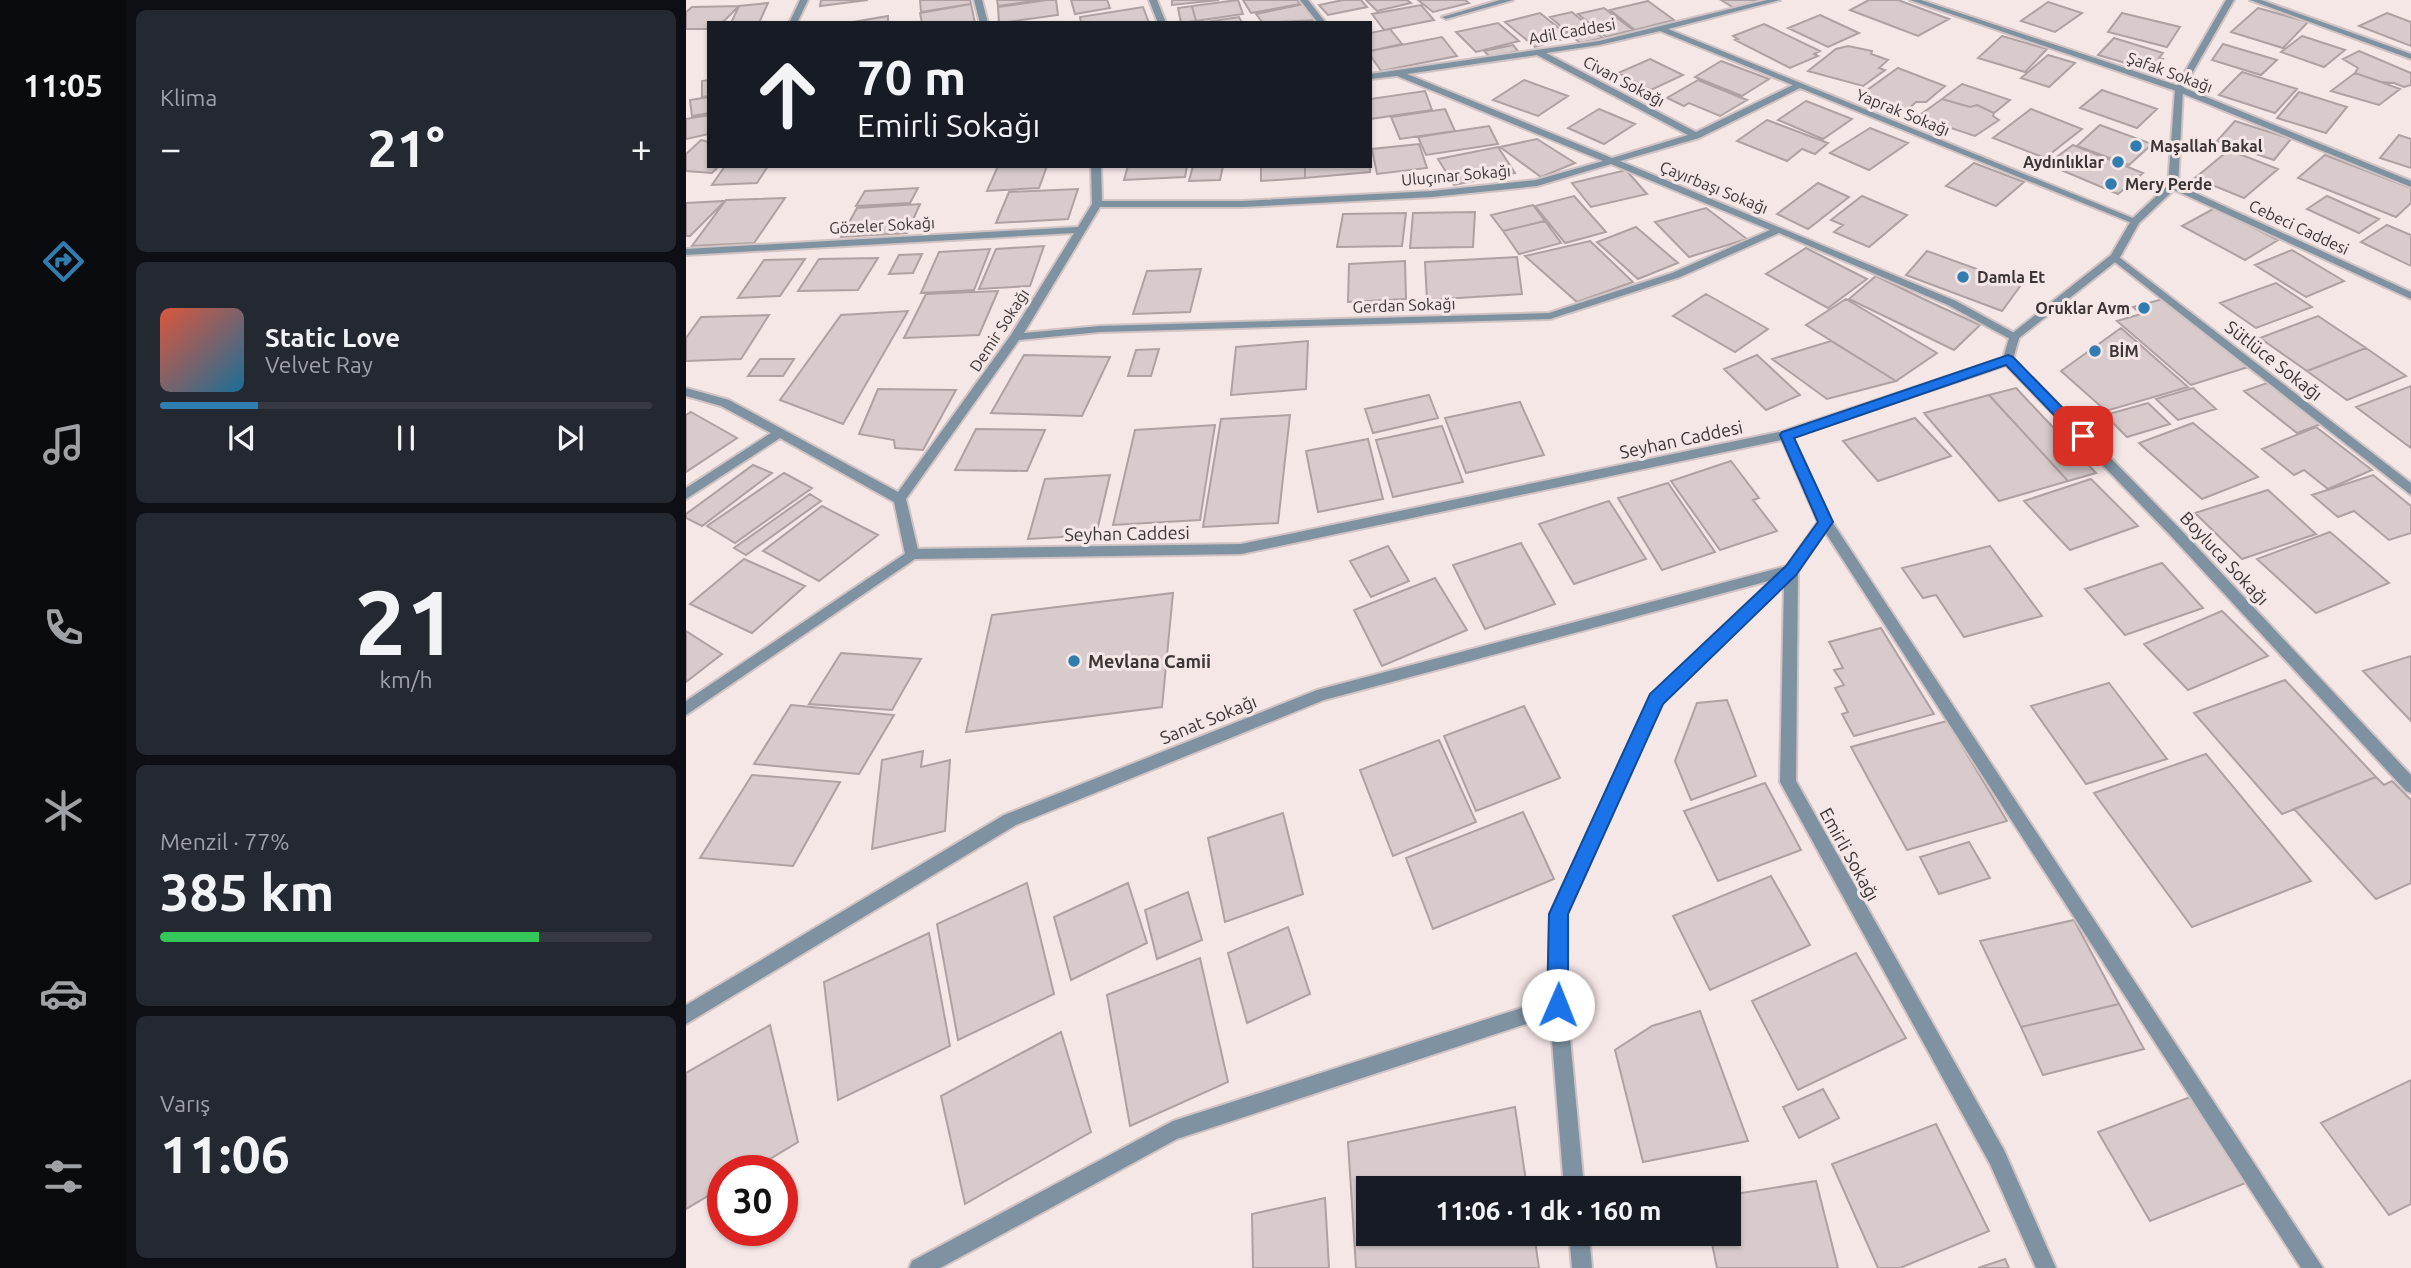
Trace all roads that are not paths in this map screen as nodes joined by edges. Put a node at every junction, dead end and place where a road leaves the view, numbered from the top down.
1 (804, 0) edge
2 (978, 0) edge
3 (1153, 0) edge
4 (1304, 0) edge
5 (1509, 0) edge
6 (1776, 0) edge
7 (1914, 0) edge
8 (2230, 0) edge
9 (2254, 0) edge
10 (1446, 17) dead end
11 (794, 21) edge
12 (983, 21) edge
13 (1161, 21) edge
14 (1320, 21) edge
15 (1660, 28) junction
16 (1538, 52) junction
17 (2411, 58) edge
18 (1398, 73) junction
19 (1372, 77) edge
20 (1799, 85) junction
21 (2179, 89) junction
22 (1696, 136) junction
23 (1612, 163) junction
24 (1096, 168) edge
25 (2411, 184) edge
26 (2173, 186) junction
27 (1097, 204) junction
28 (2135, 221) junction
29 (1080, 230) junction
30 (1778, 230) junction
31 (686, 252) edge
32 (2115, 257) junction
33 (2411, 296) edge
34 (1016, 337) junction
35 (2014, 337) junction
36 (2008, 360) junction
37 (686, 392) edge
38 (778, 434) junction
39 (1786, 435) junction
40 (2411, 491) edge
41 (686, 494) edge
42 (900, 499) junction
43 (1825, 522) junction
44 (912, 554) junction
45 (1791, 570) junction
46 (686, 709) edge
47 (2411, 786) edge
48 (1558, 1005) junction
49 (686, 1015) edge
50 (1573, 1176) edge
51 (1579, 1246) edge
52 (919, 1268) edge
53 (1582, 1268) edge
54 (2046, 1268) edge
55 (2313, 1268) edge

1 - 11 street
2 - 12 street
3 - 13 street
4 - 14 street
5 - 10 street
6 - 15 street, Adil Caddesi
7 - 21 street, Şafak Sokağı
8 - 21 street
9 - 17 street
15 - 16 street, Adil Caddesi
15 - 20 street, Yaprak Sokağı
16 - 18 street, Adil Caddesi
16 - 22 street, Civan Sokağı
18 - 19 street, Adil Caddesi
18 - 23 street, Çayırbaşı Sokağı
20 - 22 street, Uluçınar Sokağı
20 - 28 street, Yaprak Sokağı
21 - 25 street, Şafak Sokağı
21 - 26 street
22 - 23 street, Uluçınar Sokağı
23 - 27 street, Uluçınar Sokağı
23 - 30 street, Çayırbaşı Sokağı
24 - 27 street
26 - 28 street
26 - 33 street, Cebeci Caddesi
27 - 29 street, Demir Sokağı
28 - 32 street
29 - 31 street, Gözeler Sokağı
29 - 34 street, Demir Sokağı
30 - 34 street, Gerdan Sokağı
30 - 35 street, Çayırbaşı Sokağı
32 - 35 street
32 - 40 street, Sütlüce Sokağı
34 - 42 street, Demir Sokağı
35 - 36 street
36 - 39 street, Seyhan Caddesi
36 - 47 street, Boyluca Sokağı
37 - 38 street
38 - 41 street
38 - 42 street
39 - 43 street
39 - 44 street, Seyhan Caddesi
42 - 44 street
43 - 45 street
43 - 55 street
44 - 46 street
45 - 48 street
45 - 49 street, Sanat Sokağı
45 - 54 street, Emirli Sokağı
48 - 50 street
48 - 52 street
51 - 53 street

